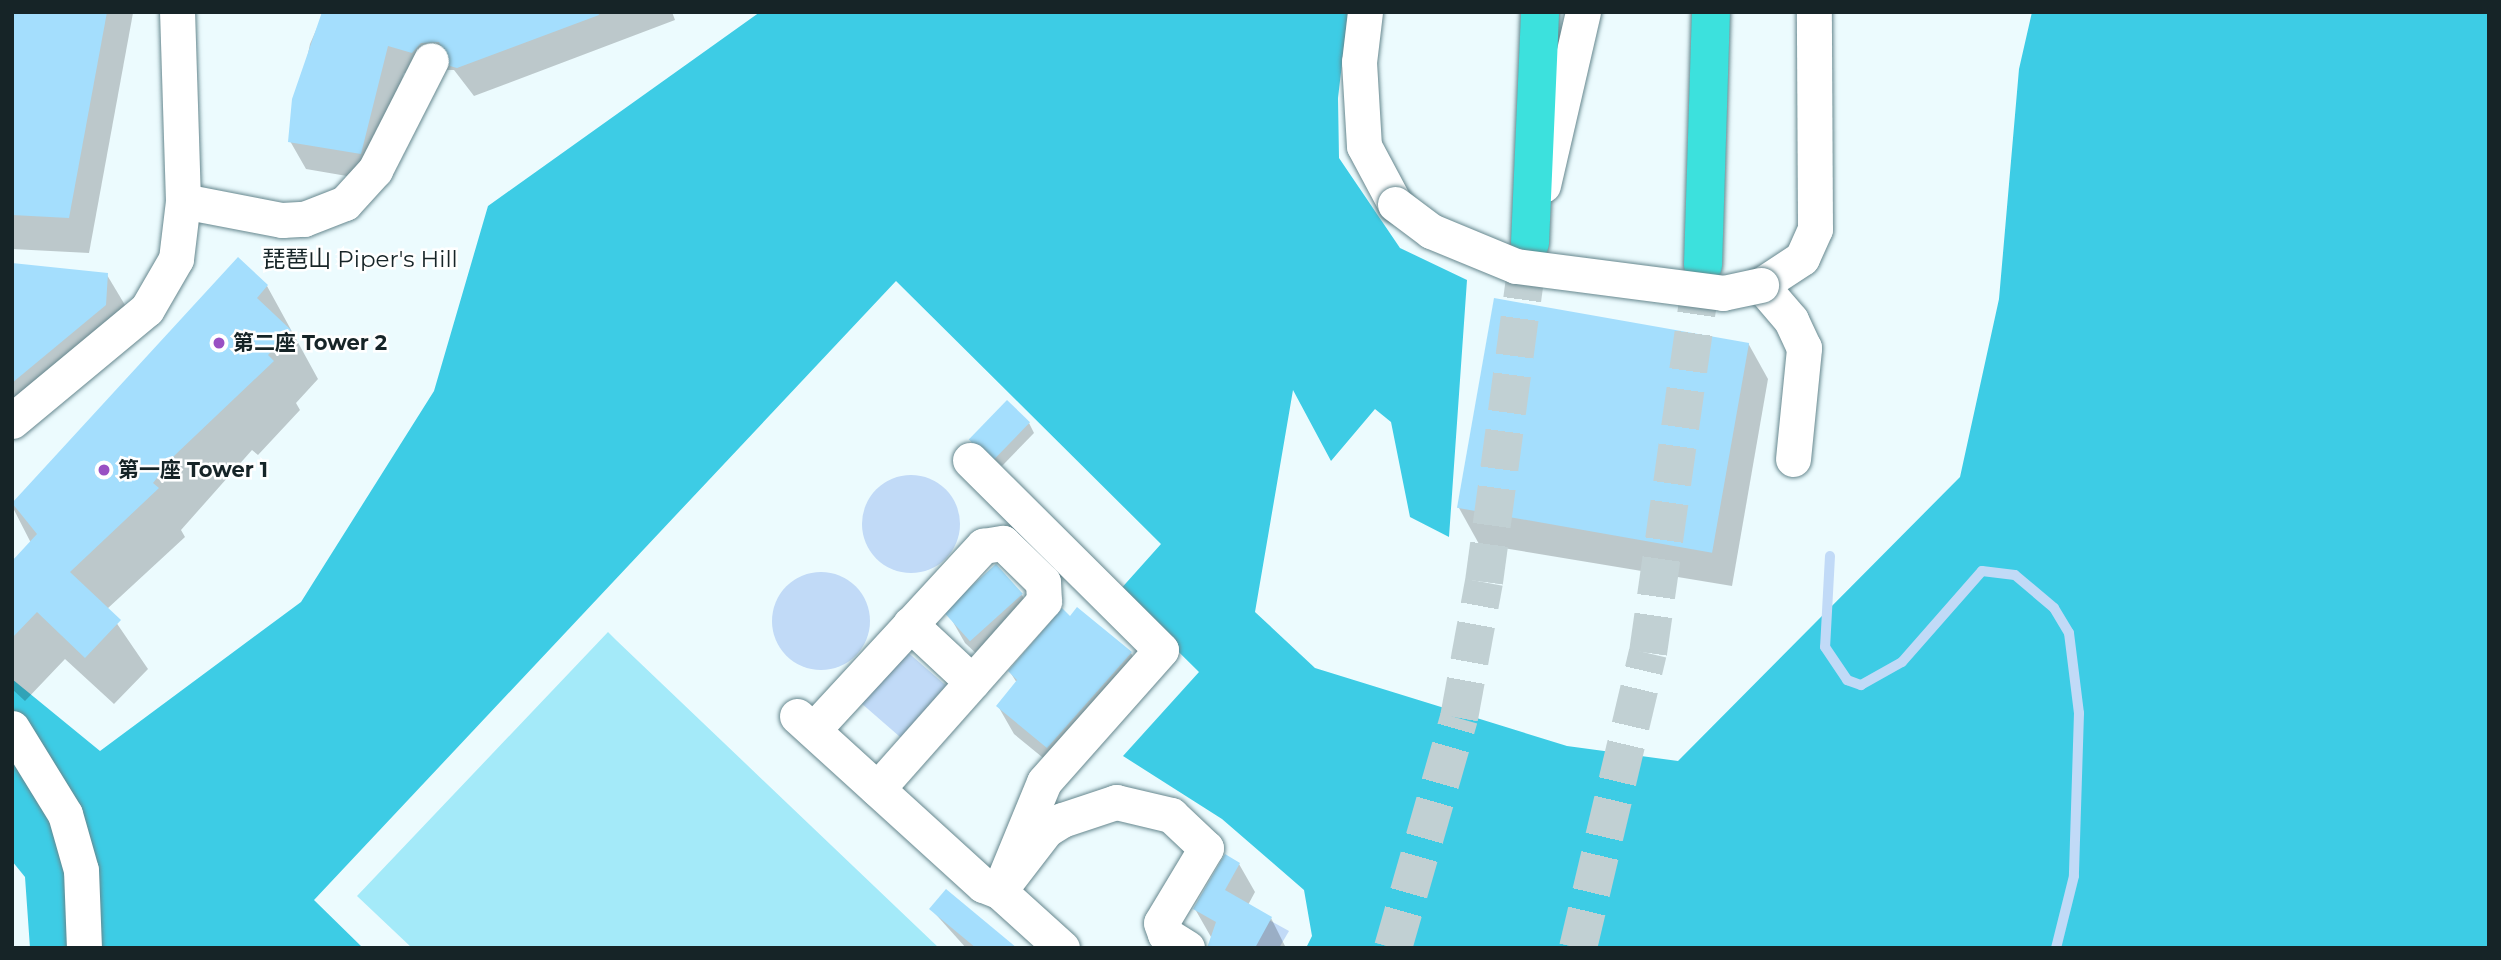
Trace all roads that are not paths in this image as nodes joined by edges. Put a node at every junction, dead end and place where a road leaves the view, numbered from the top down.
1 (177, 12) edge
2 (1365, 12) edge
3 (1541, 12) edge
4 (1583, 12) edge
5 (1689, 12) edge
6 (1814, 12) edge
7 (1712, 30) edge
8 (431, 60) dead end
9 (183, 201) junction
10 (1530, 243) joint
11 (1703, 265) tunnel mouth
12 (1761, 285) junction
13 (12, 421) edge
14 (1793, 459) dead end
15 (970, 460) dead end
16 (910, 624) junction
17 (972, 682) junction
18 (12, 728) edge
19 (877, 789) junction
20 (999, 891) junction
21 (85, 948) edge
22 (1062, 948) edge
23 (1188, 948) edge

1 - 9 street
2 - 12 street, bridge
3 - 10 highway
4 - 10 street
5 - 7 street
6 - 12 street
7 - 11 highway
8 - 9 street
9 - 13 street
12 - 14 street
15 - 20 street
16 - 17 street
16 - 17 street
16 - 19 street
17 - 19 street
18 - 21 street
19 - 20 street
20 - 22 street
20 - 23 street

